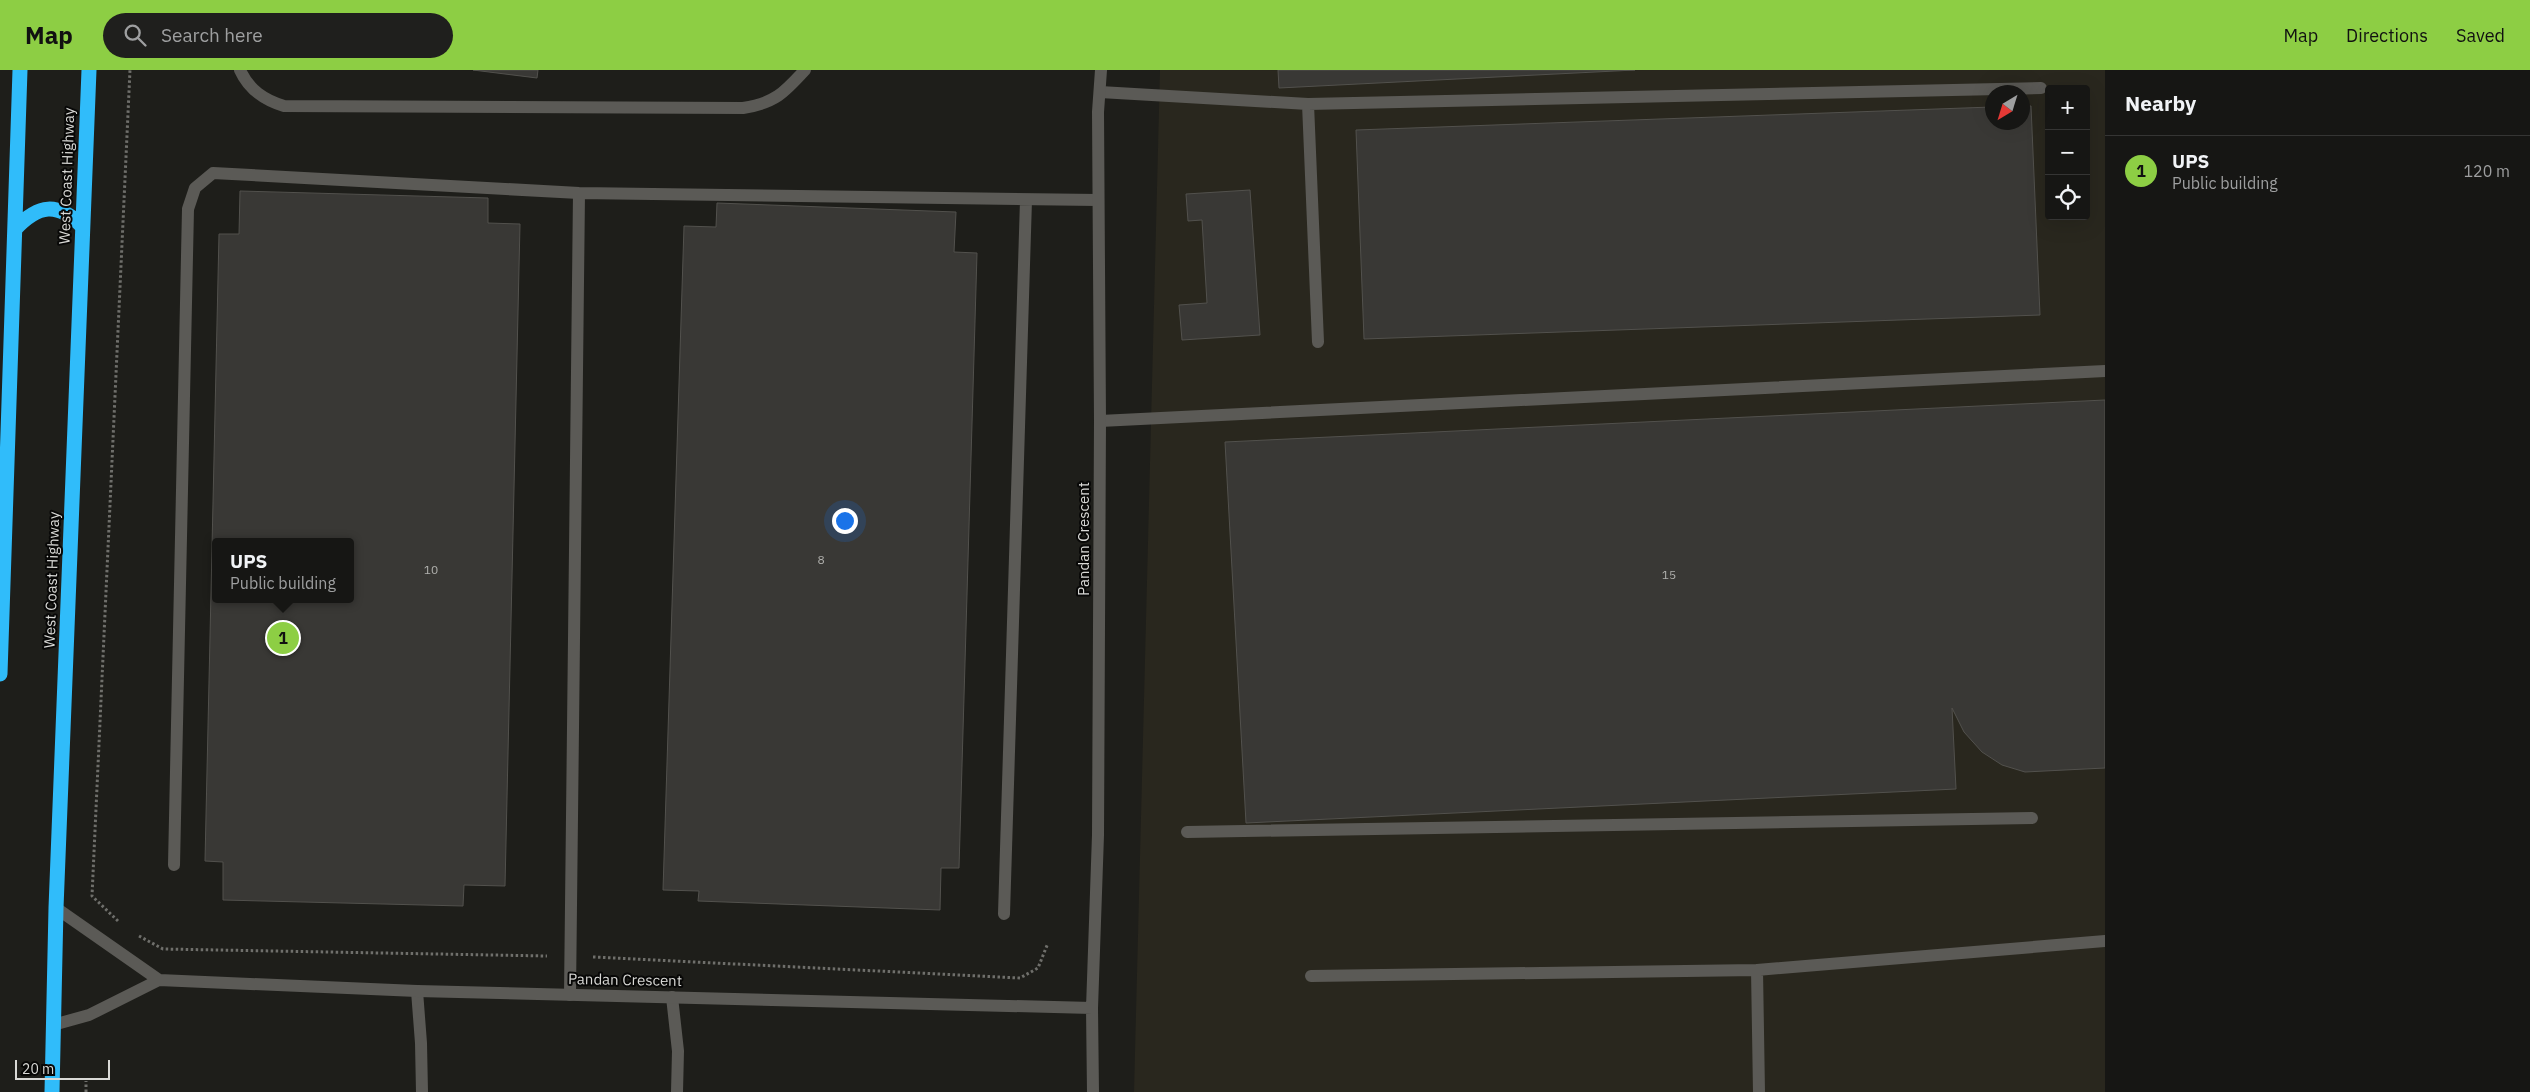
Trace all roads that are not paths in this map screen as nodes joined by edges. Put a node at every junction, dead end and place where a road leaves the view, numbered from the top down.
1 (20, 70) edge
2 (89, 70) edge
3 (240, 70) edge
4 (806, 70) edge
5 (1101, 70) edge
6 (2041, 88) dead end
7 (1100, 92) junction
8 (1308, 104) junction
9 (579, 193) junction
10 (1026, 200) junction
11 (1098, 200) junction
12 (82, 226) junction
13 (15, 229) junction
14 (1318, 342) dead end
15 (2105, 372) edge
16 (1100, 422) junction
17 (0, 674) edge
18 (2032, 818) dead end
19 (1186, 832) dead end
20 (174, 865) dead end
21 (56, 908) junction
22 (1004, 914) dead end
23 (2105, 941) edge
24 (1757, 970) junction
25 (1311, 976) dead end
26 (159, 980) junction
27 (417, 991) junction
28 (570, 995) junction
29 (672, 997) junction
30 (1092, 1008) junction
31 (53, 1025) junction
32 (52, 1092) edge
33 (422, 1092) edge
34 (677, 1092) edge
35 (1093, 1092) edge
36 (1759, 1092) edge

1 - 13 highway
2 - 12 highway, West Coast Highway
3 - 4 street
5 - 7 street, Pandan Crescent
6 - 8 street
7 - 8 street
7 - 11 street, Pandan Crescent
8 - 14 street
9 - 10 street
9 - 20 street
9 - 28 street
10 - 11 street
10 - 22 street
11 - 16 street, Pandan Crescent
12 - 13 highway
12 - 21 highway, West Coast Highway
13 - 17 highway
15 - 16 street
16 - 30 street, Pandan Crescent
18 - 19 street
21 - 26 street
21 - 31 highway, West Coast Highway
23 - 24 street
24 - 25 street
24 - 36 street
26 - 27 street, Pandan Crescent
26 - 31 street, Pandan Crescent
27 - 28 street, Pandan Crescent
27 - 33 street
28 - 29 street, Pandan Crescent
29 - 30 street, Pandan Crescent
29 - 34 street
30 - 35 street, Pandan Crescent
31 - 32 highway, West Coast Highway

